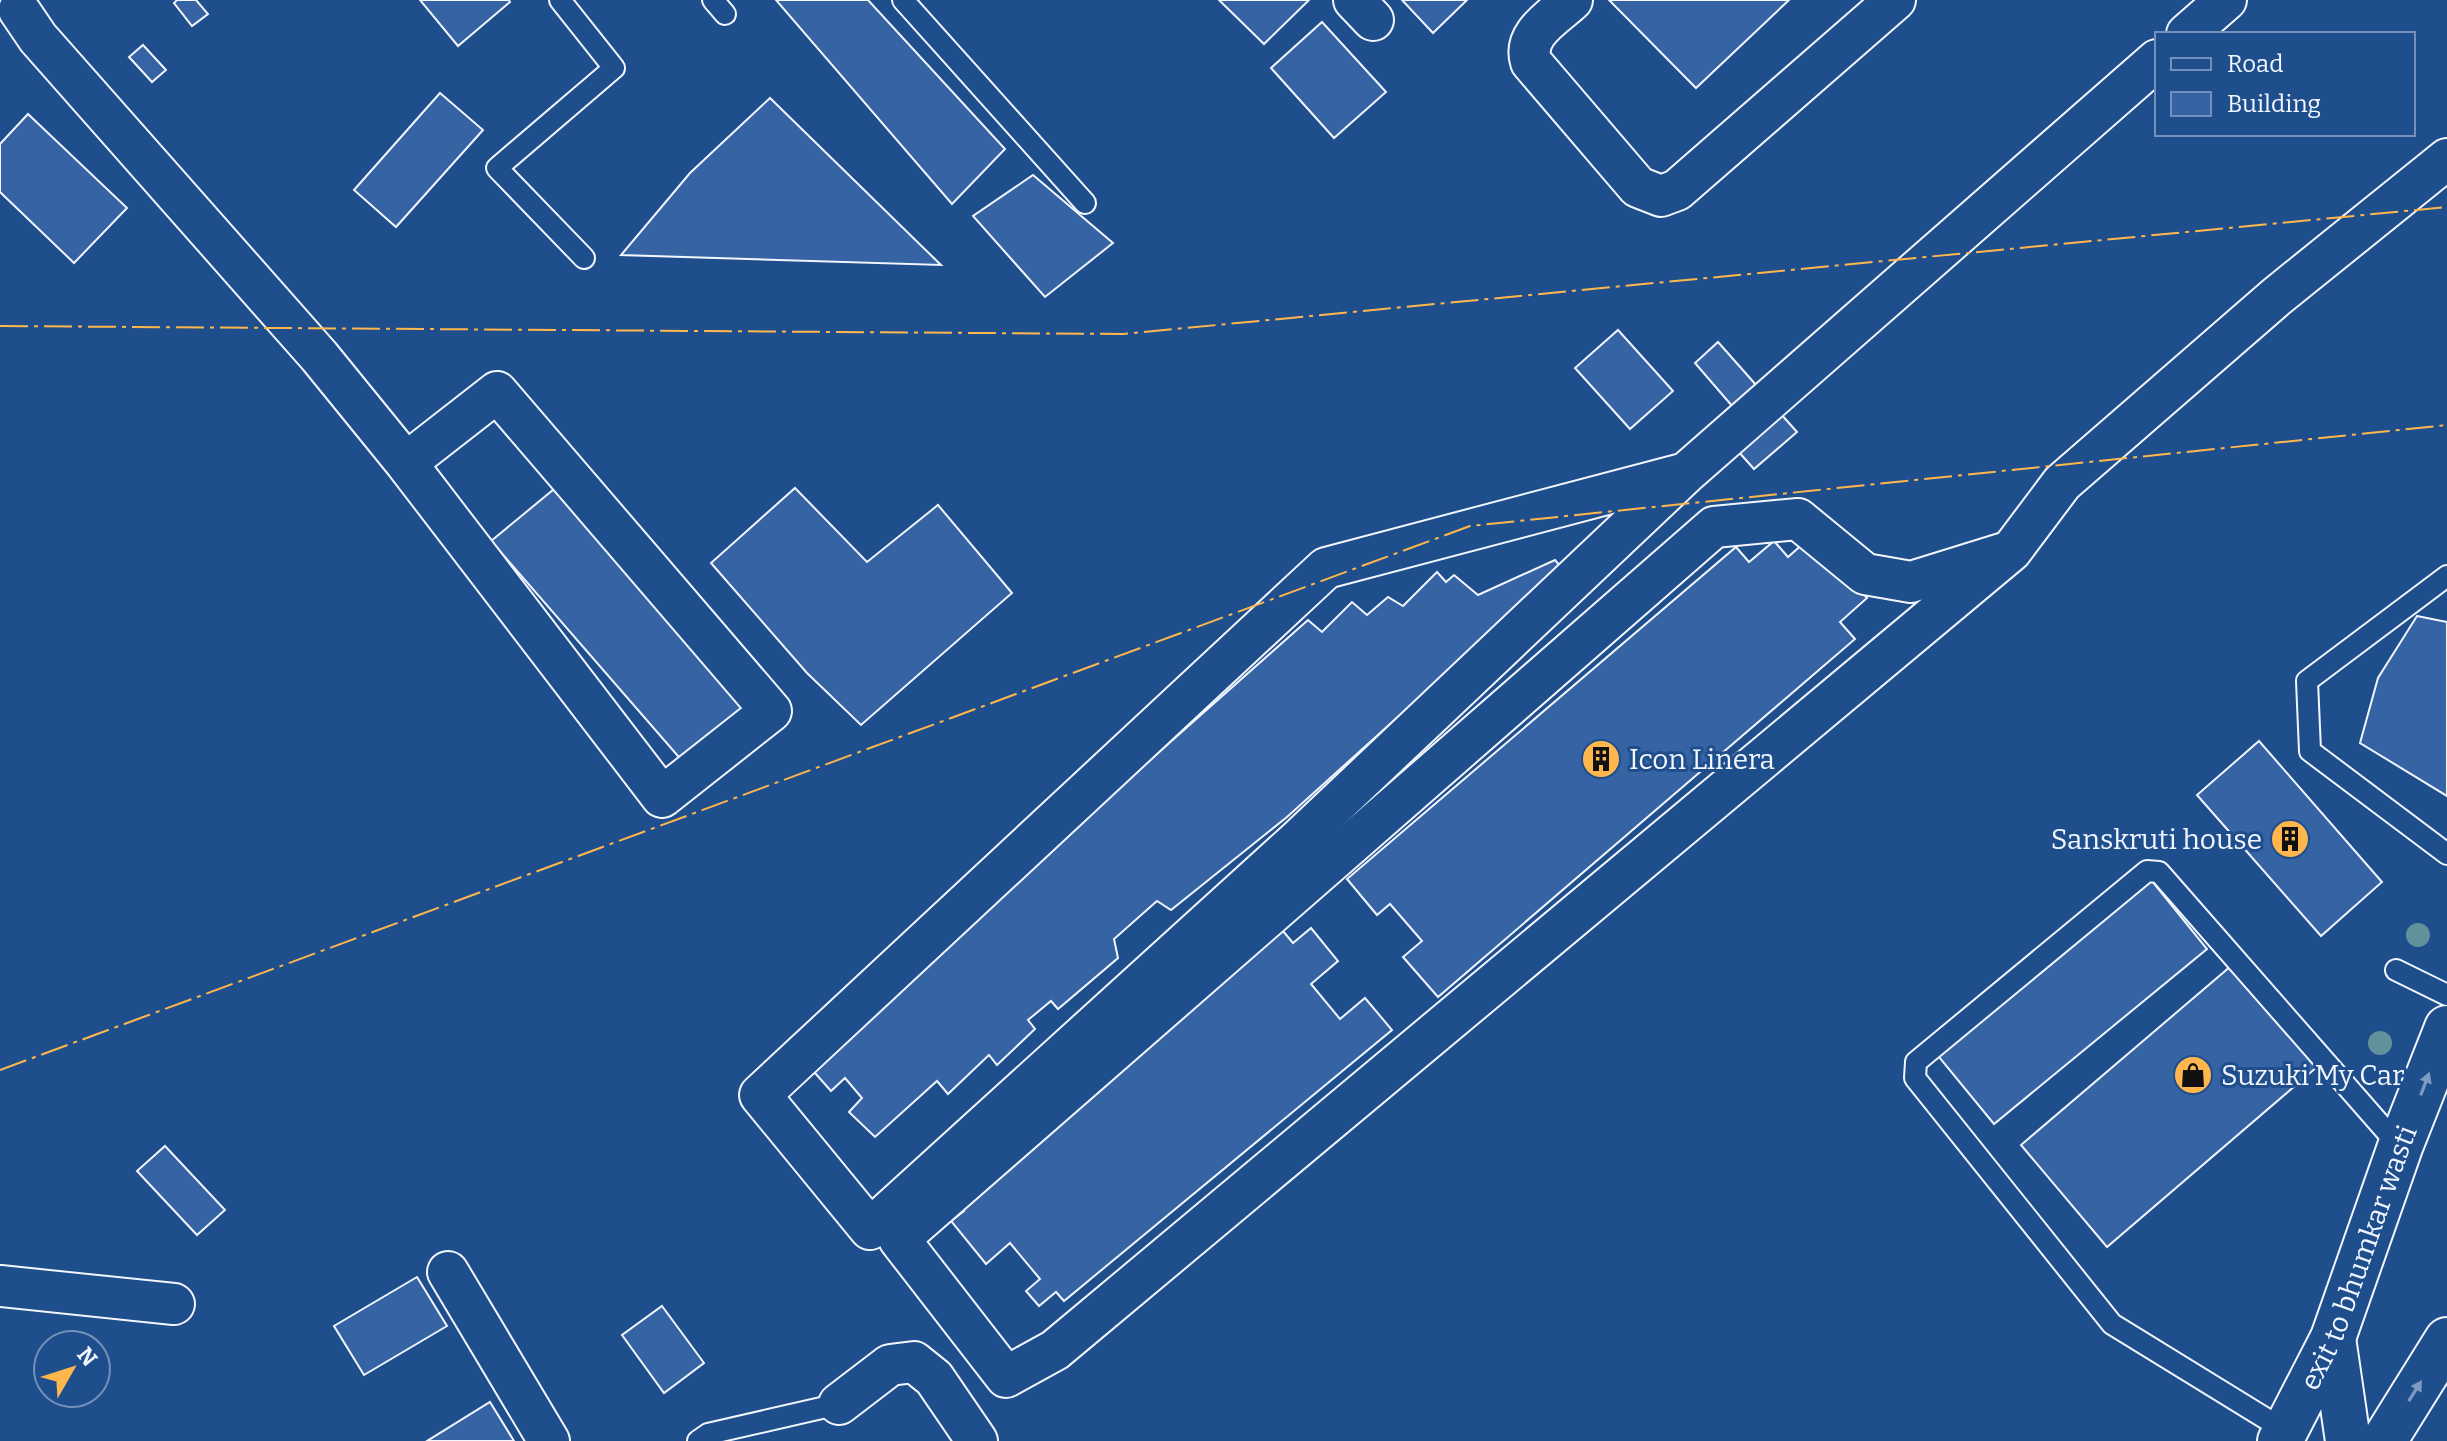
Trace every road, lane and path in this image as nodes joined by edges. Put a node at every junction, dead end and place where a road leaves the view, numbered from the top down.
1 (560, 0) edge
2 (903, 0) edge
3 (1572, 0) edge
4 (2226, 0) edge
5 (1871, 7) edge
6 (17, 11) edge
7 (2189, 32) edge
8 (2155, 62) edge
9 (2447, 159) edge
10 (1085, 203) dead end
11 (584, 258) dead end
12 (406, 463) junction
13 (1686, 473) junction
14 (2011, 551) junction
15 (2447, 576) edge
16 (2447, 854) edge
17 (2396, 970) dead end
18 (2447, 995) edge
19 (2447, 1028) edge
20 (2400, 1147) junction
21 (448, 1272) dead end
22 (0, 1286) edge
23 (174, 1304) dead end
24 (2333, 1338) junction
25 (2447, 1340) edge
26 (839, 1404) joint
27 (970, 1431) edge
28 (2283, 1436) edge
29 (549, 1441) edge
30 (698, 1441) edge
31 (2348, 1441) edge
32 (2384, 1441) edge

1 - 11 lane
2 - 10 lane
3 - 5 street
4 - 7 street
6 - 12 street
8 - 13 street
9 - 14 street
12 - 12 street
13 - 13 street
14 - 14 street
15 - 16 lane
17 - 18 lane
20 -> 19 main road, exit to bhumkar wasti
20 - 24 main road, exit to bhumkar wasti
20 - 28 lane
21 - 29 street
22 - 23 street
24 - 28 main road, exit to bhumkar wasti
24 - 31 main road
32 -> 25 main road
26 - 27 street
26 - 30 lane

